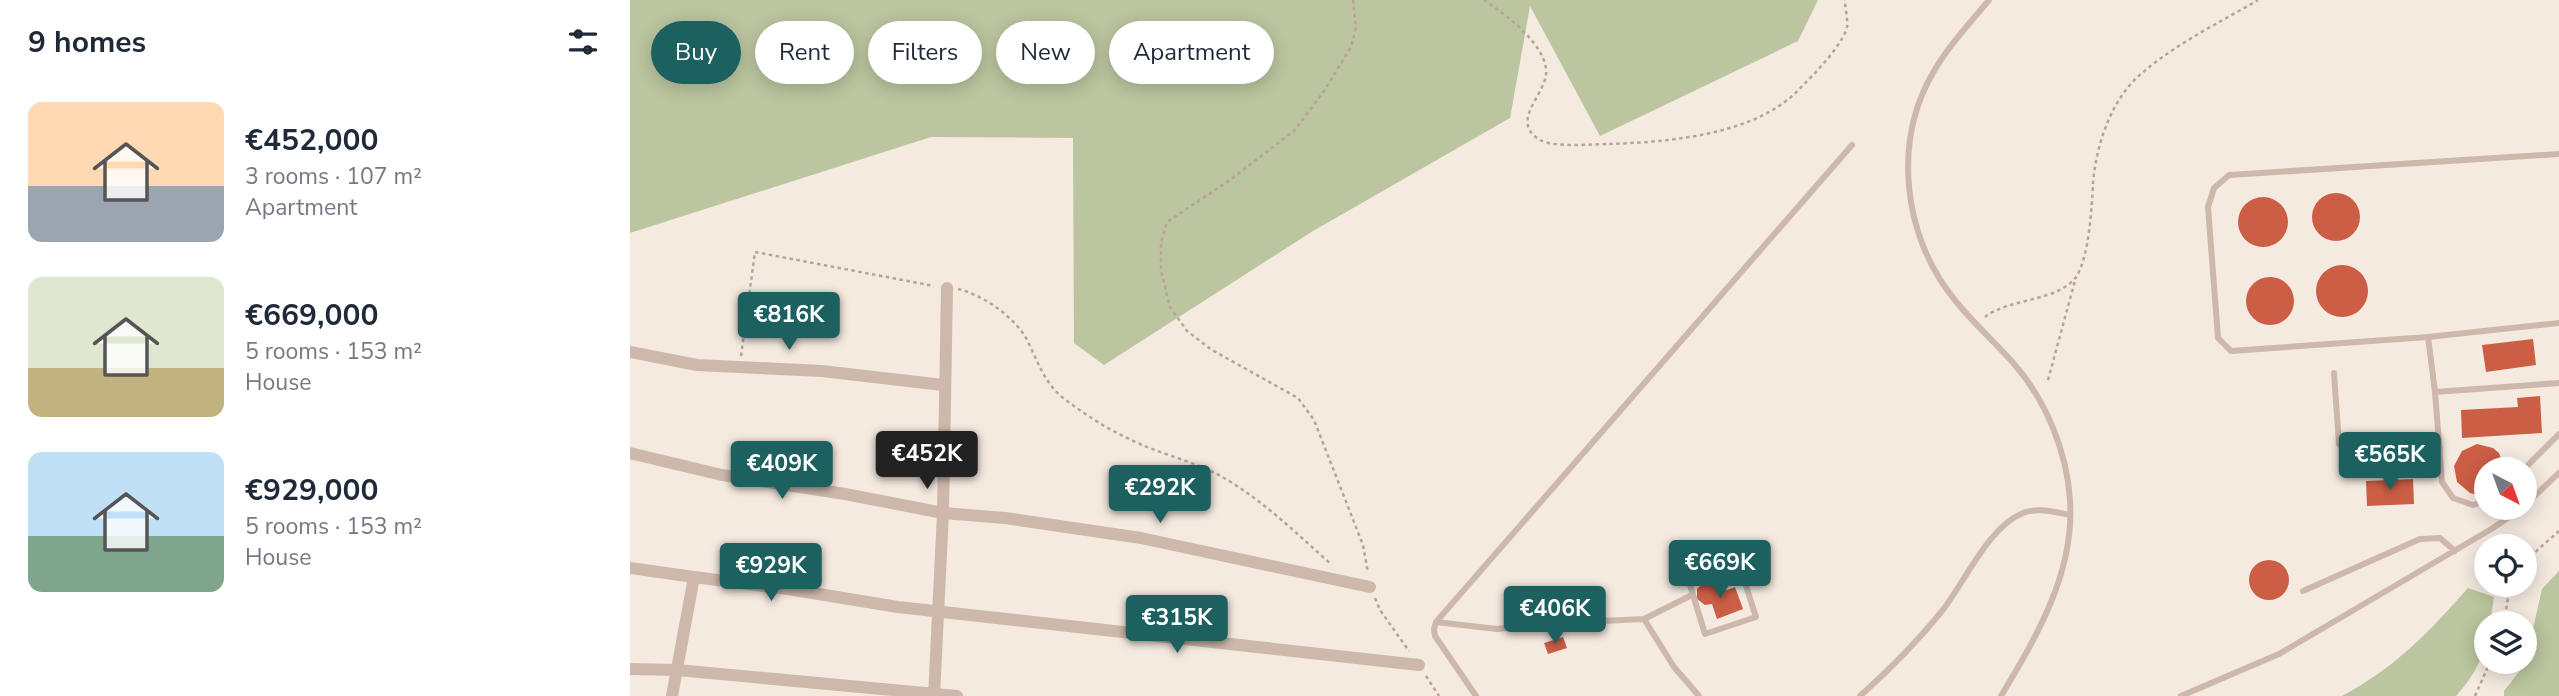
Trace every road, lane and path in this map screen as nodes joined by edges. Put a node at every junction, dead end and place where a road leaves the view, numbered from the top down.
1 (1353, 0) edge
2 (1484, 0) edge
3 (1845, 0) edge
4 (1989, 0) edge
5 (2258, 0) edge
6 (1852, 145) dead end
7 (2559, 155) edge
8 (2076, 276) junction
9 (947, 288) junction
10 (2559, 323) edge
11 (1977, 324) junction
12 (2428, 337) junction
13 (630, 352) edge
14 (740, 366) junction
15 (2334, 373) dead end
16 (2048, 380) dead end
17 (2559, 383) edge
18 (943, 385) junction
19 (2435, 392) junction
20 (2559, 434) edge
21 (2440, 447) junction
22 (630, 453) edge
23 (2536, 457) edge
24 (2559, 472) edge
25 (2538, 492) edge
26 (2474, 505) edge
27 (943, 513) junction
28 (2070, 516) junction
29 (2506, 520) edge
30 (2559, 531) edge
31 (2455, 551) junction
32 (2537, 551) edge
33 (630, 568) edge
34 (1339, 571) dead end
35 (694, 577) junction
36 (1370, 587) junction
37 (2303, 591) dead end
38 (1692, 595) junction
39 (939, 611) junction
40 (1644, 619) junction
41 (1436, 622) junction
42 (1419, 665) junction
43 (630, 669) edge
44 (677, 670) junction
45 (2484, 674) edge
46 (934, 695) edge
47 (672, 696) edge
48 (957, 696) edge
49 (1439, 696) edge
50 (1476, 696) edge
51 (1699, 696) edge
52 (1860, 696) edge
53 (2001, 696) edge
54 (2181, 696) edge
55 (2474, 696) edge

1 - 36 path
2 - 3 path
4 - 11 lane
5 - 8 path
6 - 41 lane
7 - 12 lane
8 - 11 path
8 - 16 path
9 - 14 path
9 - 18 street
9 - 34 path
10 - 12 lane
11 - 28 lane
12 - 19 lane
13 - 14 street
14 - 18 street
15 - 21 lane
17 - 19 lane
18 - 27 street
19 - 21 lane
20 - 23 lane
21 - 26 lane
22 - 27 street
24 - 25 lane
27 - 36 street
27 - 39 street
28 - 52 lane
28 - 53 lane
29 - 31 lane
30 - 32 path
31 - 37 lane
31 - 54 lane
33 - 35 street
35 - 39 street
35 - 44 street
36 - 42 path
38 - 38 lane
38 - 40 lane
39 - 42 street
39 - 46 street
40 - 41 lane
40 - 51 lane
41 - 50 lane
42 - 49 path
43 - 44 street
44 - 46 street
44 - 47 street
45 - 55 path
46 - 48 street

